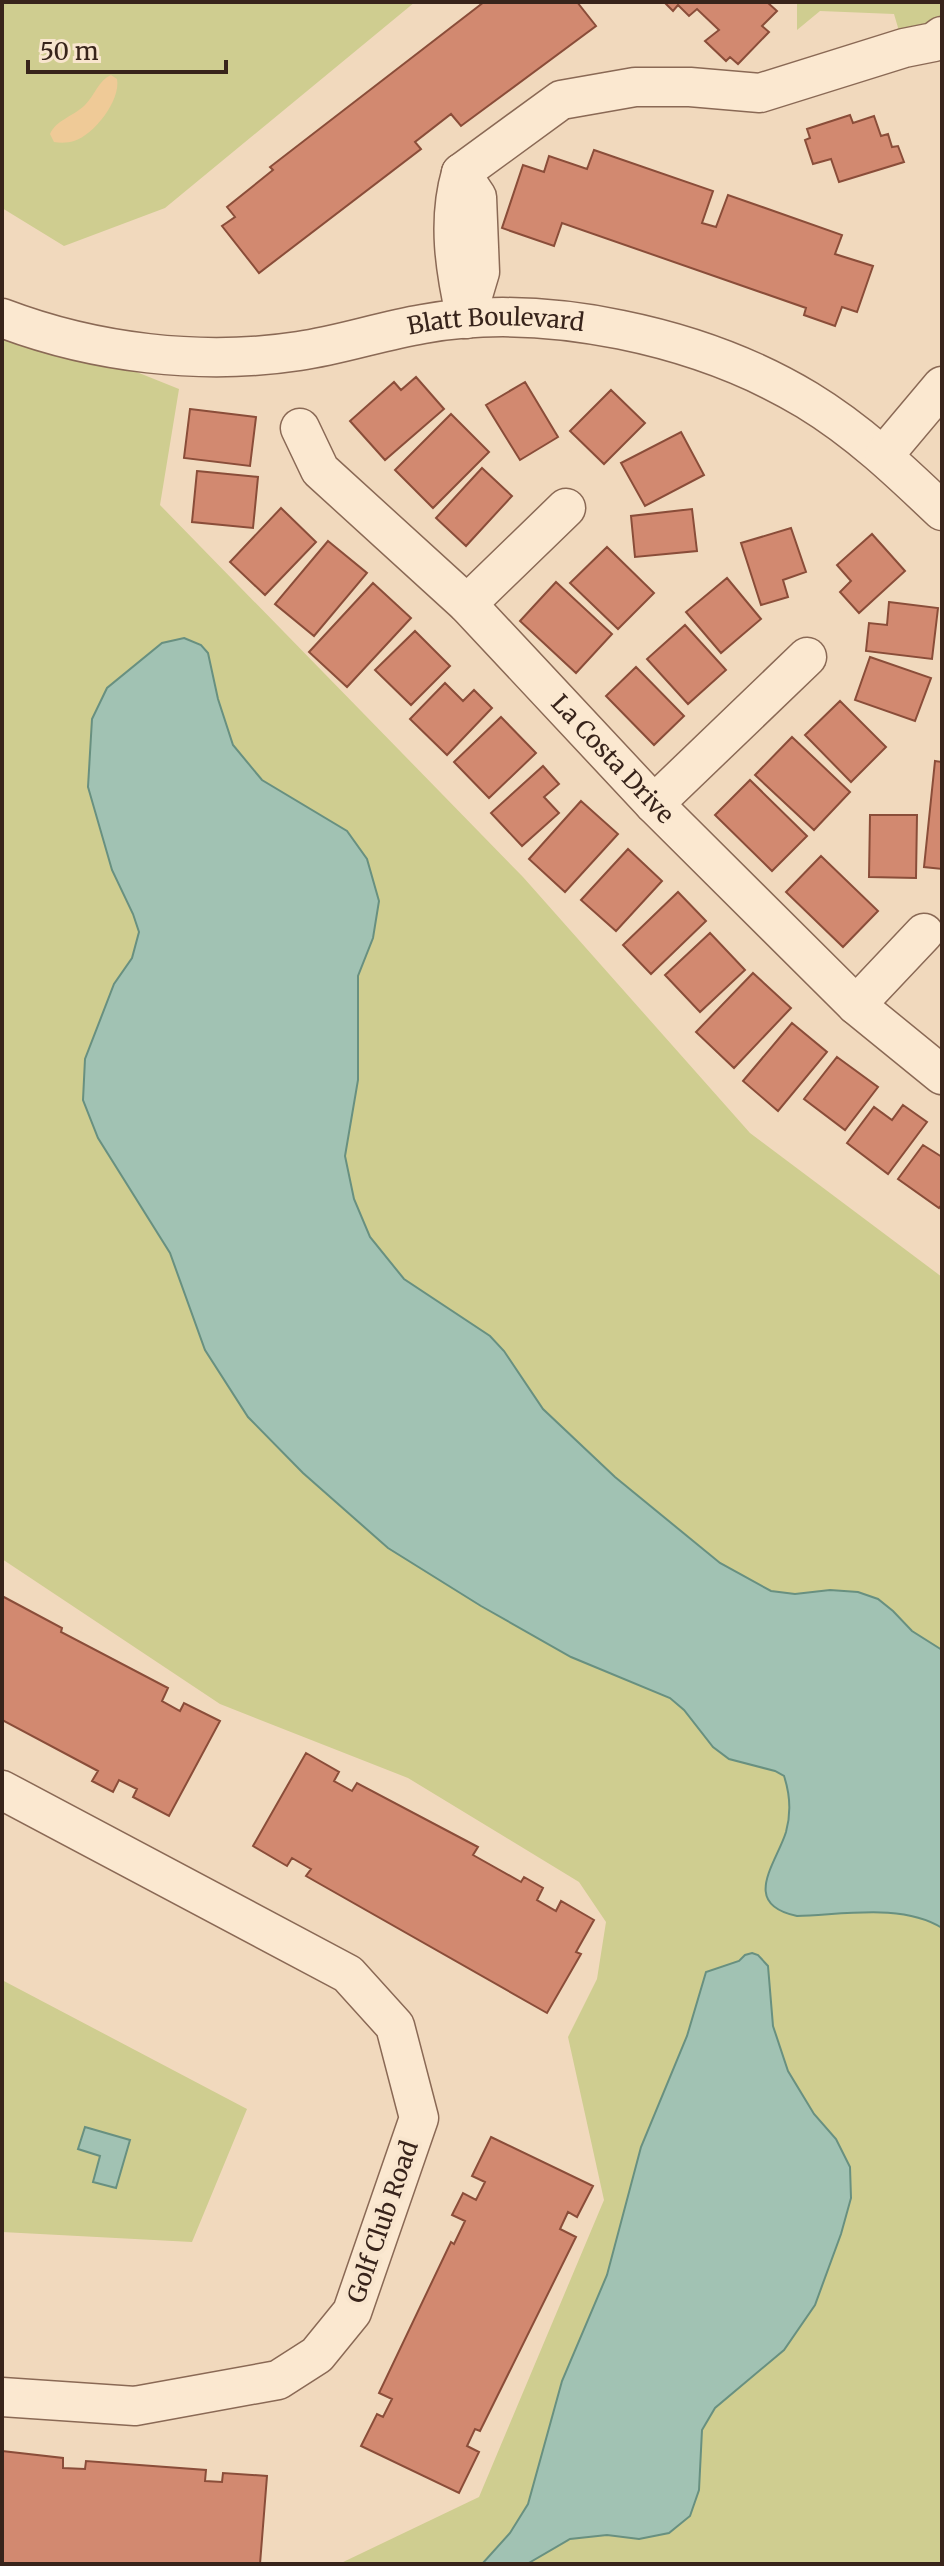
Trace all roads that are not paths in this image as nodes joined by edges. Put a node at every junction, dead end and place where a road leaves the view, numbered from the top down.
1 (939, 48) edge
2 (2, 318) edge
3 (466, 319) junction
4 (942, 386) edge
5 (300, 428) dead end
6 (884, 455) junction
7 (566, 508) dead end
8 (942, 511) edge
9 (467, 604) junction
10 (807, 657) dead end
11 (654, 804) junction
12 (924, 933) dead end
13 (856, 1005) junction
14 (942, 1075) edge
15 (2, 1790) edge
16 (2, 2397) edge

1 - 3 street
2 - 3 street, Blatt Boulevard
3 - 6 street, Blatt Boulevard
4 - 6 street
5 - 9 street, La Costa Drive
6 - 8 street, Blatt Boulevard
7 - 9 street
9 - 11 street, La Costa Drive
10 - 11 street
11 - 13 street, La Costa Drive
12 - 13 street
13 - 14 street, La Costa Drive
15 - 16 street, Golf Club Road

